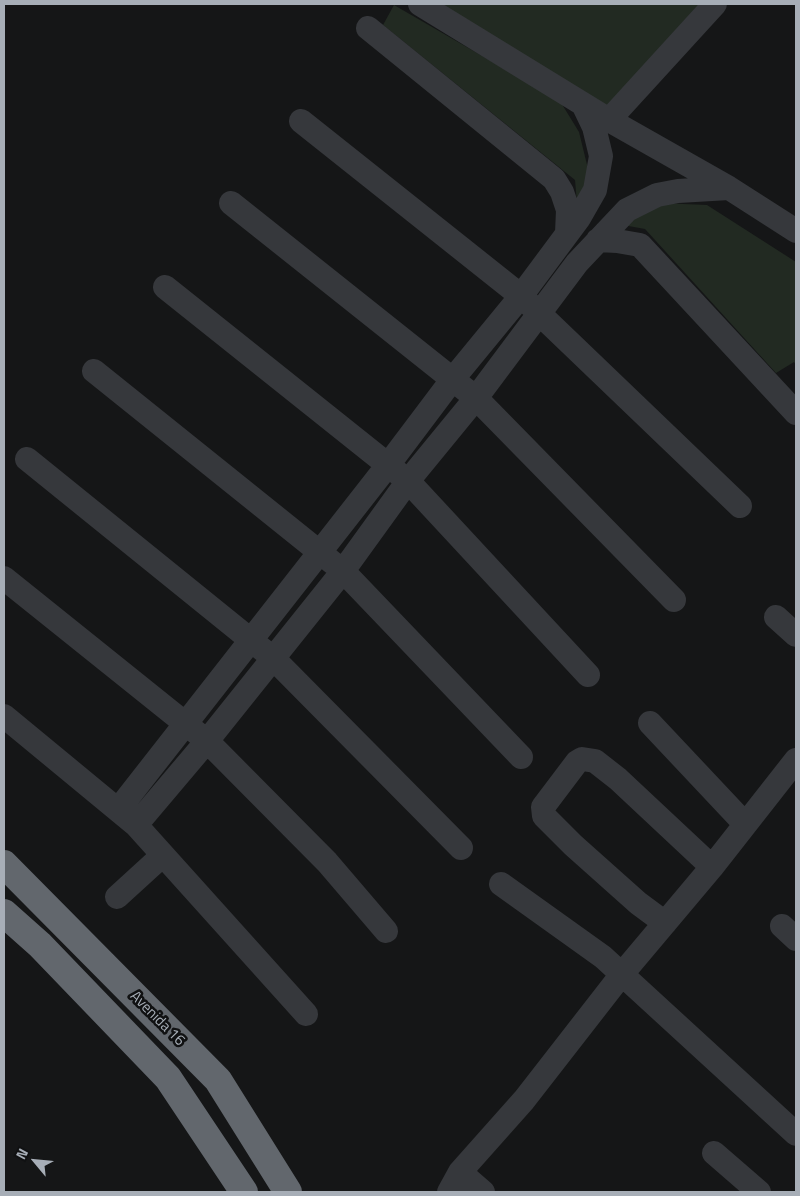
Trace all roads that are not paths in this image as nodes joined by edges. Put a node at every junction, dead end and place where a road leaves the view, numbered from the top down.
1 (420, 4) edge
2 (715, 4) edge
3 (368, 28) dead end
4 (584, 104) junction
5 (610, 120) junction
6 (301, 121) dead end
7 (729, 188) junction
8 (231, 203) dead end
9 (796, 231) edge
10 (567, 233) junction
11 (598, 240) junction
12 (165, 287) dead end
13 (521, 296) junction
14 (539, 313) junction
15 (94, 371) dead end
16 (452, 380) junction
17 (476, 398) junction
18 (796, 413) edge
19 (27, 459) dead end
20 (388, 465) junction
21 (408, 481) junction
22 (740, 506) dead end
23 (320, 552) junction
24 (343, 571) junction
25 (4, 578) edge
26 (674, 600) dead end
27 (776, 617) dead end
28 (796, 636) edge
29 (251, 639) junction
30 (273, 658) junction
31 (588, 675) dead end
32 (4, 716) edge
33 (186, 723) junction
34 (650, 724) dead end
35 (207, 741) junction
36 (521, 757) dead end
37 (796, 760) edge
38 (118, 810) junction
39 (745, 824) junction
40 (136, 825) junction
41 (461, 848) dead end
42 (163, 855) junction
43 (4, 864) edge
44 (712, 867) junction
45 (501, 884) dead end
46 (117, 897) dead end
47 (4, 913) edge
48 (665, 923) junction
49 (386, 931) dead end
50 (622, 974) junction
51 (306, 1014) dead end
52 (796, 1134) edge
53 (714, 1152) dead end
54 (454, 1182) edge
55 (244, 1192) edge
56 (288, 1192) edge
57 (483, 1192) edge
58 (759, 1192) edge

1 - 4 street
2 - 5 street
3 - 10 street
4 - 5 street
4 - 10 street
5 - 7 street
6 - 13 street
7 - 9 street
7 - 11 street
8 - 16 street
10 - 13 street
11 - 14 street
11 - 18 street
12 - 20 street
13 - 14 street
13 - 16 street
14 - 17 street
14 - 22 street
15 - 23 street
16 - 17 street
16 - 20 street
17 - 21 street
17 - 26 street
19 - 29 street
20 - 21 street
20 - 23 street
21 - 24 street
21 - 31 street
23 - 24 street
23 - 29 street
24 - 30 street
24 - 36 street
25 - 33 street
27 - 28 street
29 - 30 street
29 - 33 street
30 - 35 street
30 - 41 street
32 - 38 street
33 - 35 street
33 - 38 street
34 - 39 street
35 - 40 street
35 - 49 street
37 - 39 street
38 - 40 street
39 - 44 street
40 - 42 street
42 - 46 street
42 - 51 street
43 - 56 highway, Avenida 16
44 - 48 street
44 - 48 street
45 - 50 street
47 - 55 highway
48 - 50 street
50 - 52 street
50 - 54 street
53 - 58 street
54 - 57 street

